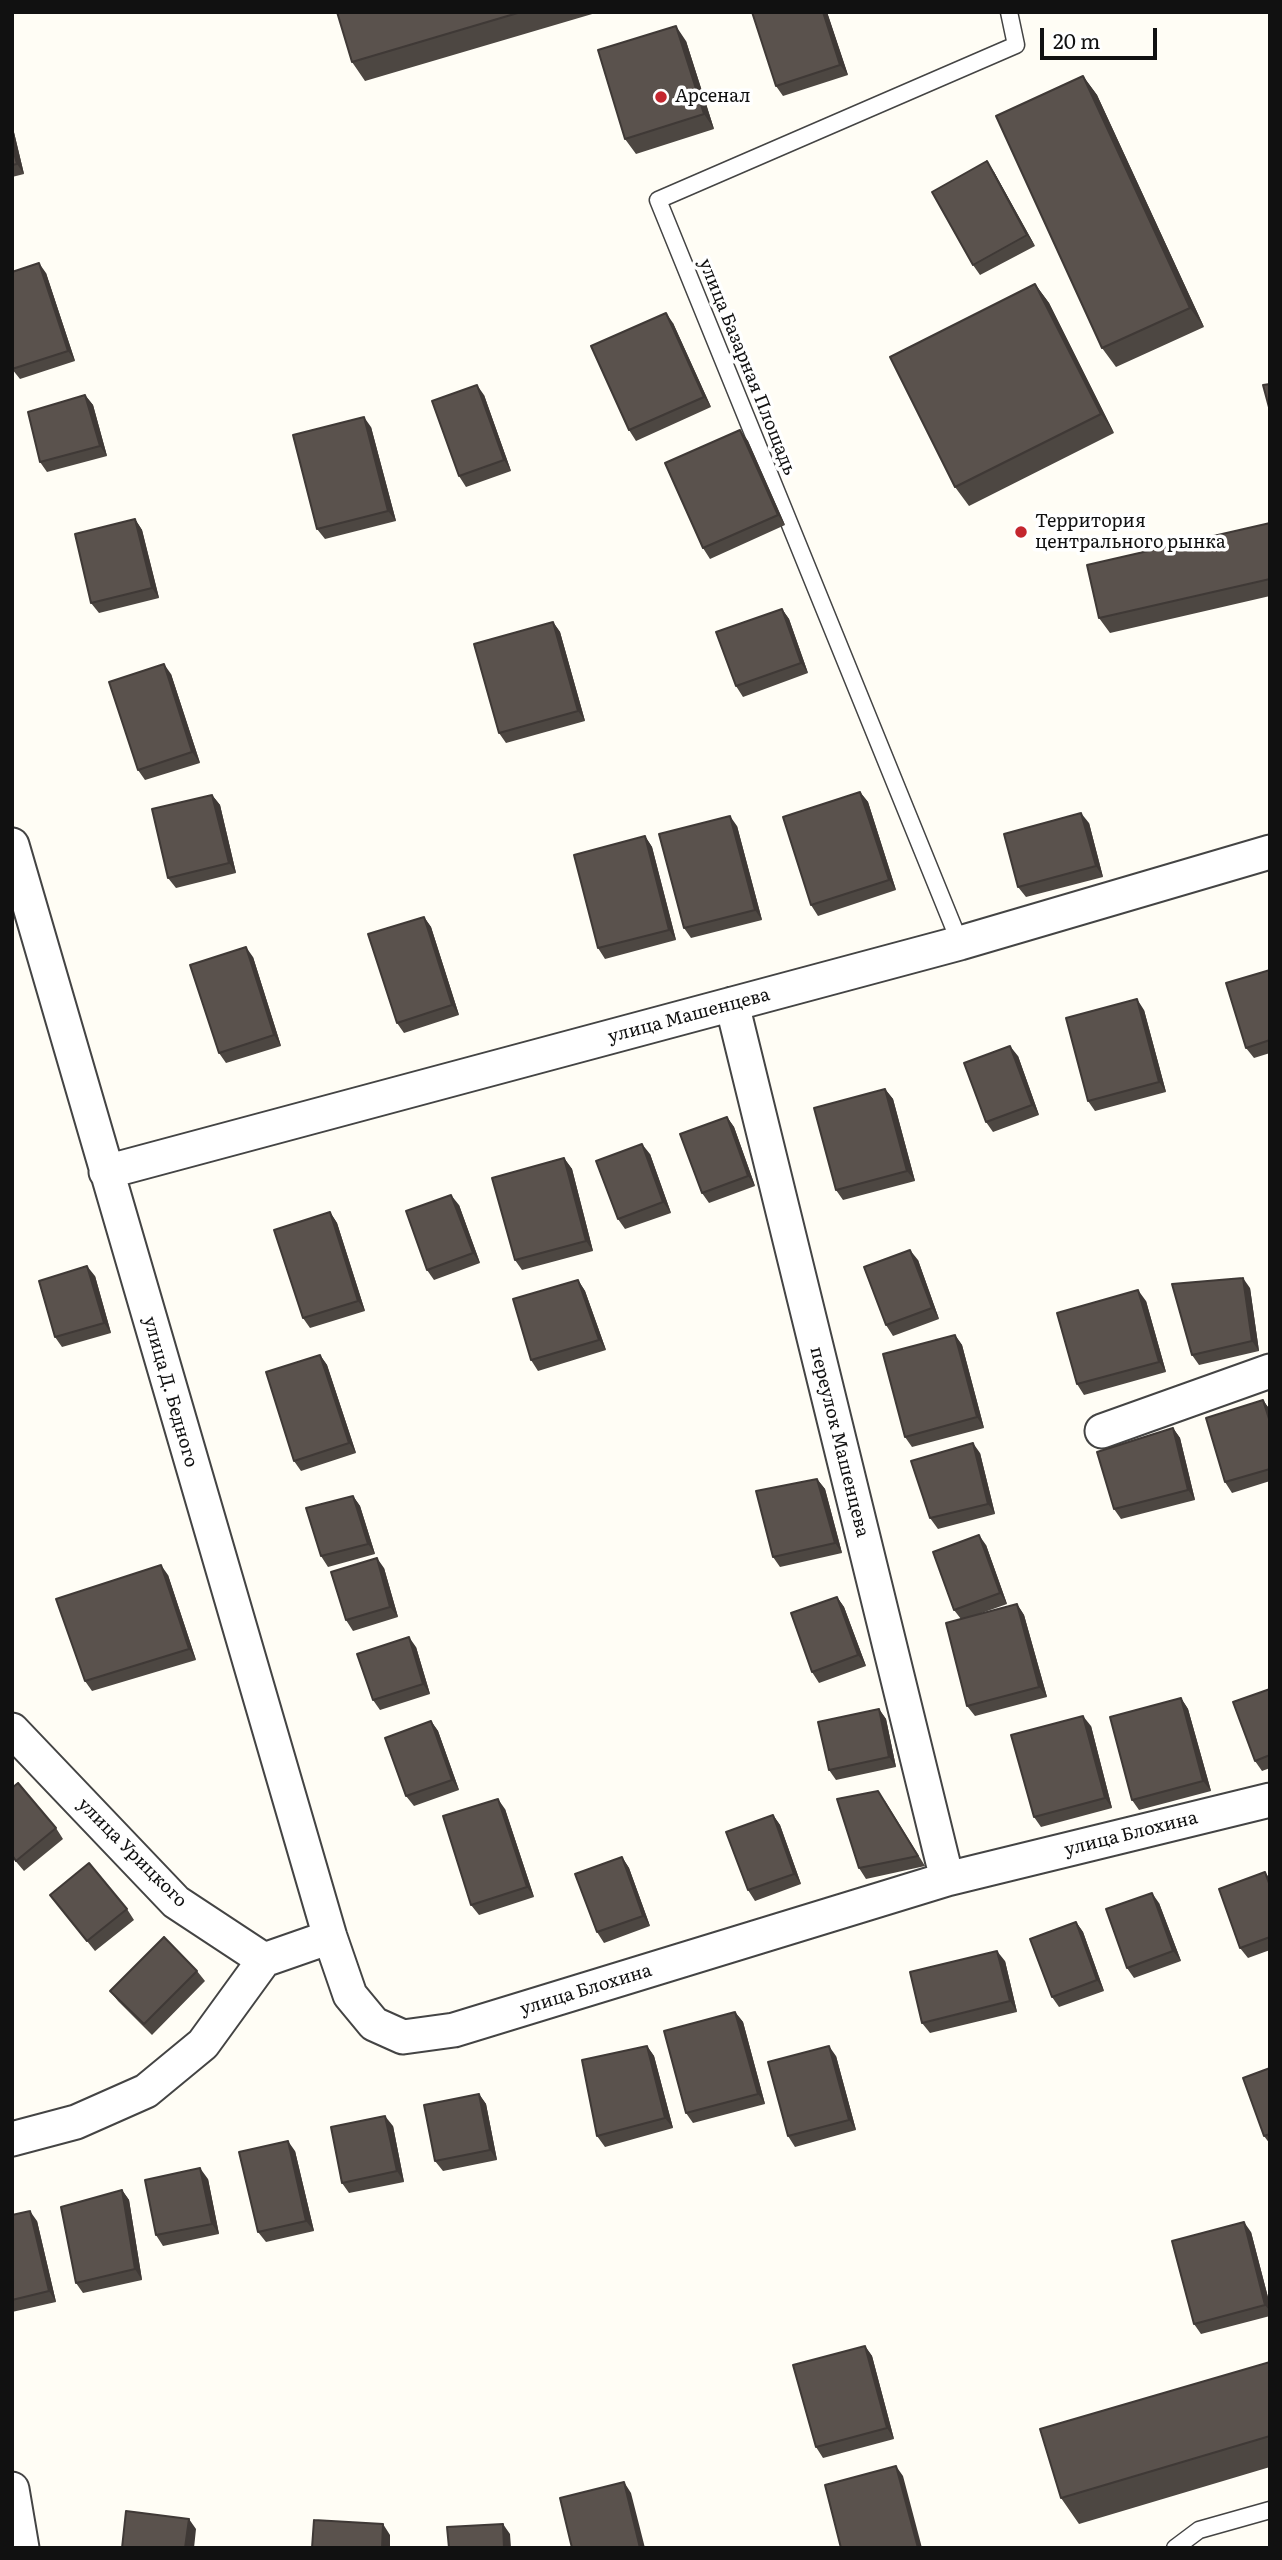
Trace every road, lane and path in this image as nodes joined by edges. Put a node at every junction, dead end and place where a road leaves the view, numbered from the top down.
1 (1009, 12) edge
2 (12, 845) edge
3 (1270, 852) edge
4 (960, 943) junction
5 (732, 1004) junction
6 (106, 1172) junction
7 (1270, 1371) edge
8 (1102, 1431) dead end
9 (12, 1730) edge
10 (1270, 1800) edge
11 (947, 1879) junction
12 (330, 1937) junction
13 (264, 1960) junction
14 (12, 2139) edge
15 (12, 2489) edge
16 (1270, 2510) edge
17 (22, 2548) edge
18 (1175, 2548) edge

1 - 4 lane, улица Базарная Площадь
2 - 6 street, улица Д. Бедного
3 - 4 street, улица Машенцева
4 - 5 street, улица Машенцева
5 - 6 street, улица Машенцева
5 - 11 street, переулок Машенцева
6 - 12 street, улица Д. Бедного
7 - 8 street
9 - 13 street, улица Урицкого
10 - 11 street, улица Блохина
11 - 12 street, улица Блохина
12 - 13 street
13 - 14 street
15 - 17 street
16 - 18 lane

